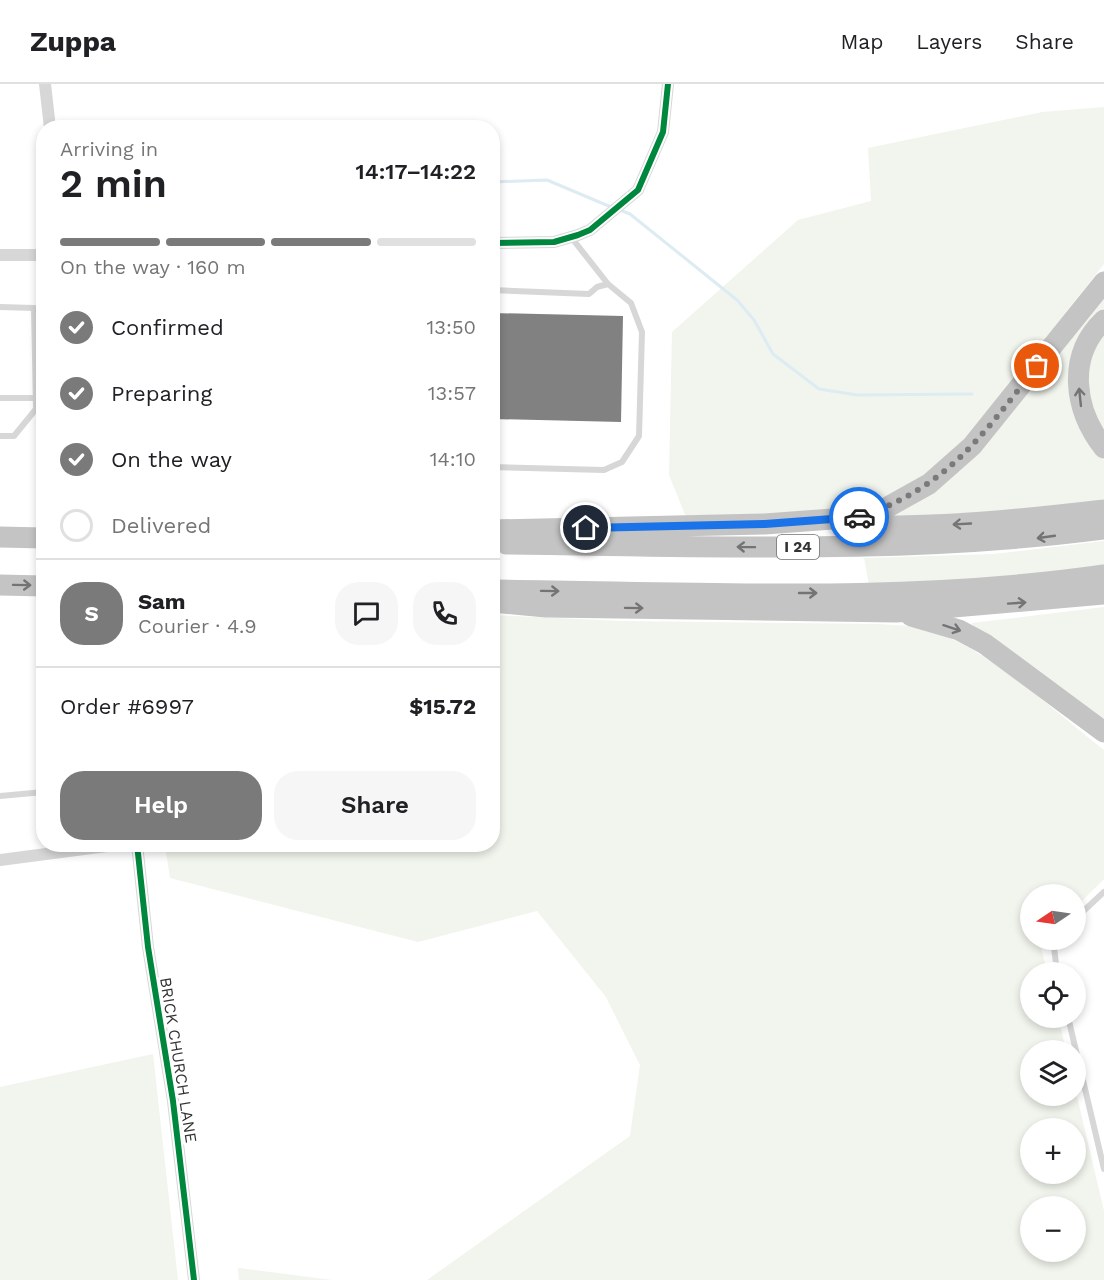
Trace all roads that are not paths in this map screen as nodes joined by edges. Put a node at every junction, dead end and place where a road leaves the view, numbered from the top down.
1 (45, 84) edge
2 (668, 84) edge
3 (49, 120) edge
4 (572, 237) junction
5 (500, 243) edge
6 (0, 255) edge
7 (36, 255) edge
8 (1104, 282) edge
9 (608, 284) junction
10 (500, 290) edge
11 (0, 307) edge
12 (1104, 320) edge
13 (0, 398) edge
14 (36, 398) joint
15 (36, 413) edge
16 (0, 436) edge
17 (1104, 448) edge
18 (500, 467) edge
19 (1104, 510) edge
20 (765, 524) junction
21 (1104, 529) edge
22 (500, 530) edge
23 (0, 537) edge
24 (36, 538) edge
25 (500, 544) edge
26 (1104, 575) edge
27 (0, 585) edge
28 (36, 585) edge
29 (500, 590) edge
30 (1104, 594) edge
31 (500, 603) edge
32 (896, 612) junction
33 (1104, 732) edge
34 (36, 793) edge
35 (0, 796) edge
36 (61, 852) edge
37 (138, 852) edge
38 (0, 860) edge
39 (1104, 892) edge
40 (1086, 909) edge
41 (1071, 1028) edge
42 (1104, 1169) edge
43 (194, 1280) edge

1 - 3 street
2 - 4 street
4 - 5 street
4 - 9 lane
6 - 7 street
8 - 20 highway
9 - 10 lane
9 - 18 lane
11 - 14 lane
17 -> 12 highway
13 - 14 lane
15 - 16 lane
19 -> 20 highway
20 - 22 highway
21 -> 25 highway, I 24
23 - 24 highway
29 -> 26 highway
27 -> 28 highway
32 -> 30 highway
31 -> 32 highway
32 -> 33 highway
34 - 35 lane
36 - 38 street
37 - 43 street, BRICK CHURCH LANE
39 - 40 lane
41 - 42 lane

